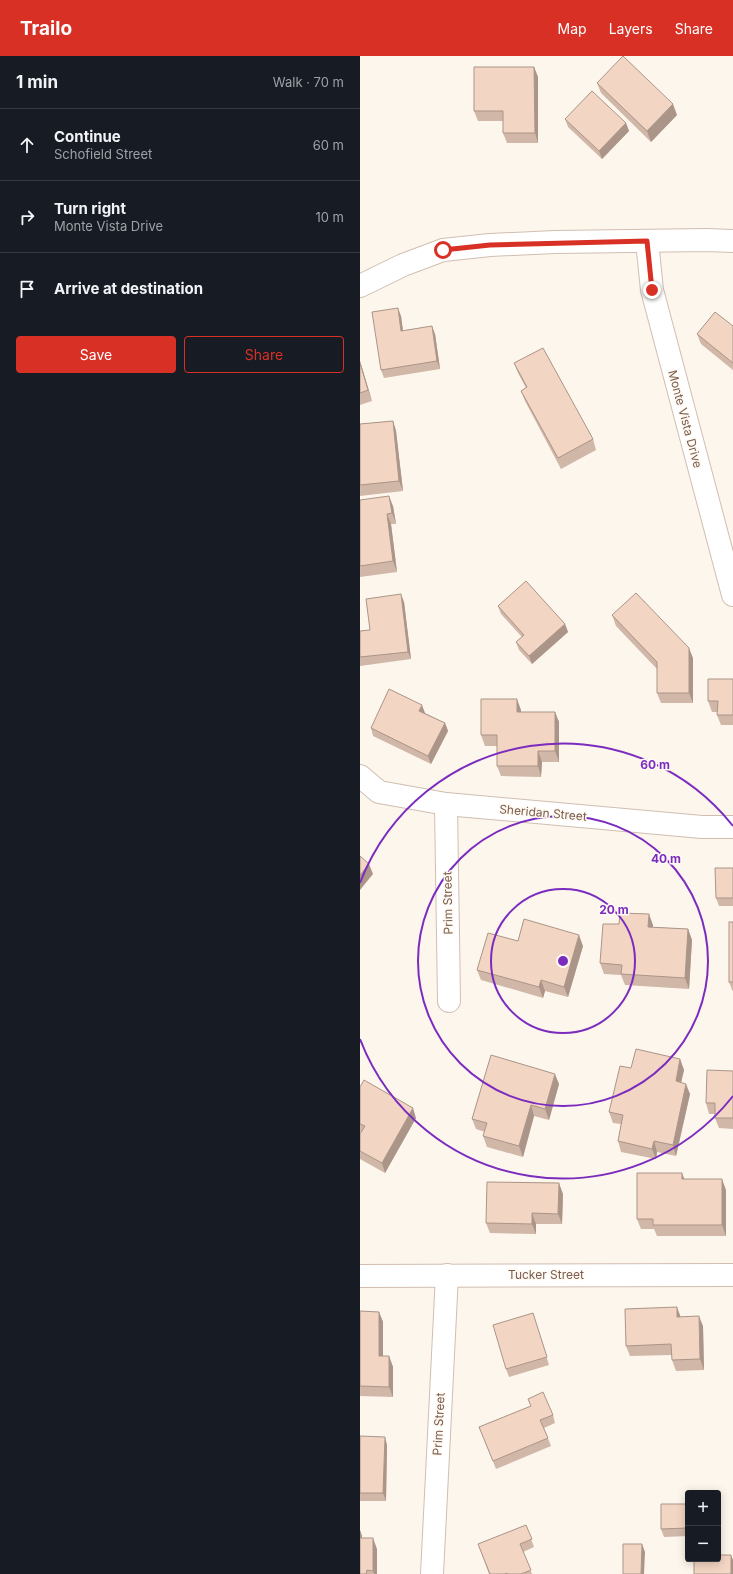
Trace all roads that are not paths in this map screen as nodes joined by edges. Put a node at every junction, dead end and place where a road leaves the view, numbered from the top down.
1 (647, 241) junction
2 (733, 241) edge
3 (360, 286) edge
4 (733, 595) edge
5 (360, 776) edge
6 (446, 804) junction
7 (733, 827) edge
8 (449, 1001) dead end
9 (447, 1275) junction
10 (733, 1275) edge
11 (360, 1276) edge
12 (432, 1574) edge

1 - 2 street
1 - 3 street
1 - 4 street, Monte Vista Drive
5 - 6 street, Sheridan Street
6 - 7 street, Sheridan Street
6 - 8 street, Prim Street
9 - 10 street, Tucker Street
9 - 11 street, Tucker Street
9 - 12 street, Prim Street

